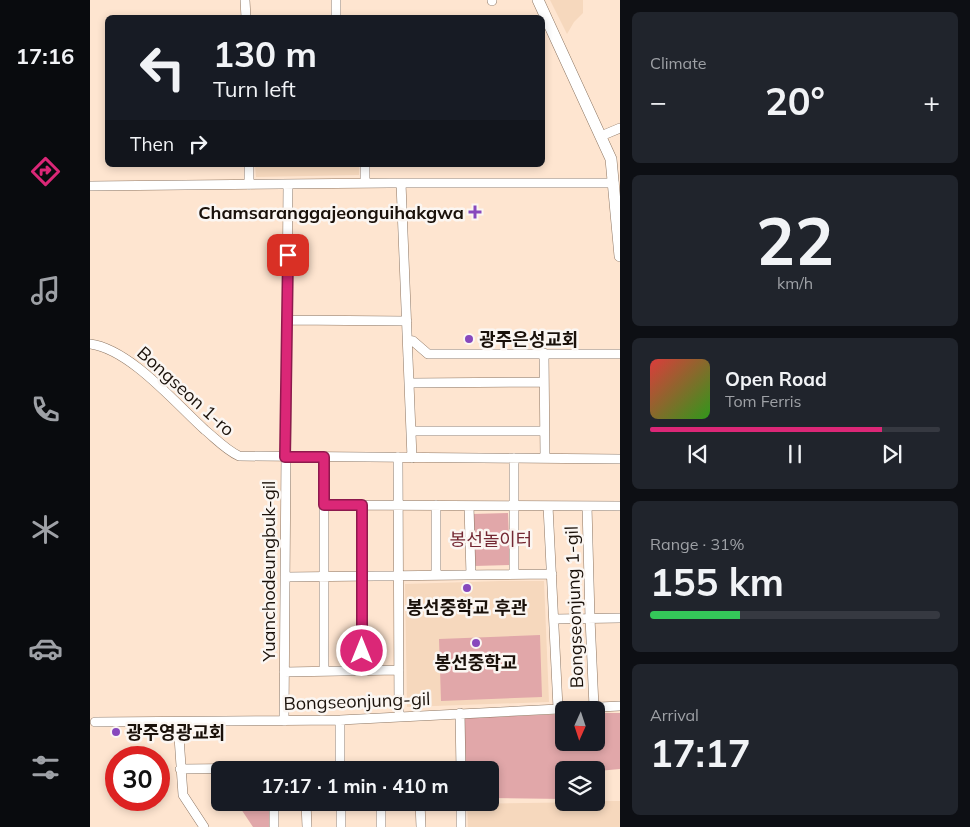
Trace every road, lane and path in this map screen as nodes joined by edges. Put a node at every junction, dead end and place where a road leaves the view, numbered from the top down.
1 (245, 0) edge
2 (336, 0) edge
3 (538, 0) edge
4 (246, 15) edge
5 (336, 15) edge
6 (545, 15) edge
7 (545, 15) edge
8 (620, 128) edge
9 (601, 136) junction
10 (249, 167) edge
11 (365, 167) edge
12 (402, 183) junction
13 (617, 183) edge
14 (288, 184) junction
15 (365, 184) junction
16 (249, 185) junction
17 (90, 186) edge
18 (620, 256) edge
19 (287, 320) junction
20 (407, 321) junction
21 (408, 340) junction
22 (90, 344) edge
23 (544, 353) junction
24 (620, 354) edge
25 (544, 382) junction
26 (410, 383) junction
27 (411, 431) junction
28 (544, 431) junction
29 (285, 457) junction
30 (324, 457) junction
31 (398, 458) junction
32 (412, 458) junction
33 (514, 458) junction
34 (545, 458) junction
35 (620, 458) edge
36 (324, 505) junction
37 (362, 505) junction
38 (398, 505) junction
39 (436, 505) junction
40 (470, 506) junction
41 (514, 506) junction
42 (548, 506) junction
43 (587, 506) junction
44 (620, 506) edge
45 (514, 574) junction
46 (552, 574) junction
47 (436, 575) junction
48 (471, 575) junction
49 (285, 576) junction
50 (324, 576) junction
51 (362, 576) junction
52 (398, 576) junction
53 (554, 618) junction
54 (590, 618) junction
55 (620, 618) edge
56 (362, 670) junction
57 (399, 670) junction
58 (329, 671) junction
59 (284, 672) junction
60 (558, 701) edge
61 (594, 701) edge
62 (620, 706) edge
63 (605, 707) edge
64 (555, 708) edge
65 (460, 713) junction
66 (399, 716) junction
67 (340, 720) junction
68 (284, 721) junction
69 (95, 722) dead end
70 (178, 722) junction
71 (340, 761) edge
72 (460, 761) edge
73 (180, 769) junction
74 (211, 769) edge
75 (274, 811) edge
76 (306, 811) edge
77 (341, 811) edge
78 (381, 811) edge
79 (420, 811) edge
80 (461, 811) edge
81 (204, 827) edge
82 (274, 827) edge
83 (307, 827) edge
84 (341, 827) edge
85 (381, 827) edge
86 (421, 827) edge
87 (461, 827) edge

1 - 4 street
2 - 5 street
3 - 6 street
7 - 9 street
8 - 9 street
9 - 13 street
10 - 16 street
11 - 15 street
12 - 13 street
12 - 15 street
12 - 20 street
13 - 18 street
14 - 15 street
14 - 16 street
14 - 19 street, Yuanchodeungbuk-gil
16 - 17 street
19 - 20 street
19 - 29 street, Yuanchodeungbuk-gil
20 - 21 street
21 - 23 street
21 - 26 street
22 - 29 street, Bongseon 1-ro
23 - 24 street
23 - 25 street
25 - 26 street
25 - 28 street
26 - 27 street
27 - 28 street
27 - 32 street
28 - 34 street
29 - 30 street, Bongseon 1-ro
29 - 49 street, Yuanchodeungbuk-gil
30 - 31 street, Bongseon 1-ro
30 - 36 street
31 - 32 street, Bongseon 1-ro
31 - 38 street
32 - 33 street, Bongseon 1-ro
33 - 34 street, Bongseon 1-ro
33 - 41 street
34 - 35 street, Bongseon 1-ro
36 - 37 street
36 - 50 street
37 - 38 street
37 - 51 street
38 - 39 street
38 - 52 street
39 - 40 street
39 - 47 street
40 - 41 street
40 - 48 street
41 - 42 street
41 - 45 street
42 - 43 street
42 - 46 street
43 - 44 street
43 - 54 street, Bongseonjung 1-gil
45 - 46 street
45 - 48 street
46 - 53 street
47 - 48 street
47 - 52 street
49 - 50 street
49 - 59 street, Yuanchodeungbuk-gil
50 - 51 street
50 - 58 street
51 - 52 street
51 - 56 street
52 - 57 street
53 - 54 street
53 - 60 street
54 - 55 street
54 - 61 street, Bongseonjung 1-gil
56 - 57 street, Yuanchodeungbuk-gil
56 - 58 street, Yuanchodeungbuk-gil
57 - 66 street
58 - 59 street, Yuanchodeungbuk-gil
59 - 68 street, Yuanchodeungbuk-gil
62 - 63 street, Bongseonjung-gil
64 - 65 street, Bongseonjung-gil
65 - 66 street, Bongseonjung-gil
65 - 72 street
66 - 67 street, Bongseonjung-gil
67 - 68 street, Bongseonjung-gil
67 - 71 street
68 - 70 street, Bongseonjung-gil
69 - 70 street, Bongseonjung-gil
70 - 73 street
73 - 74 street
73 - 81 street
75 - 82 street
76 - 83 street
77 - 84 street
78 - 85 street
79 - 86 street
80 - 87 street

